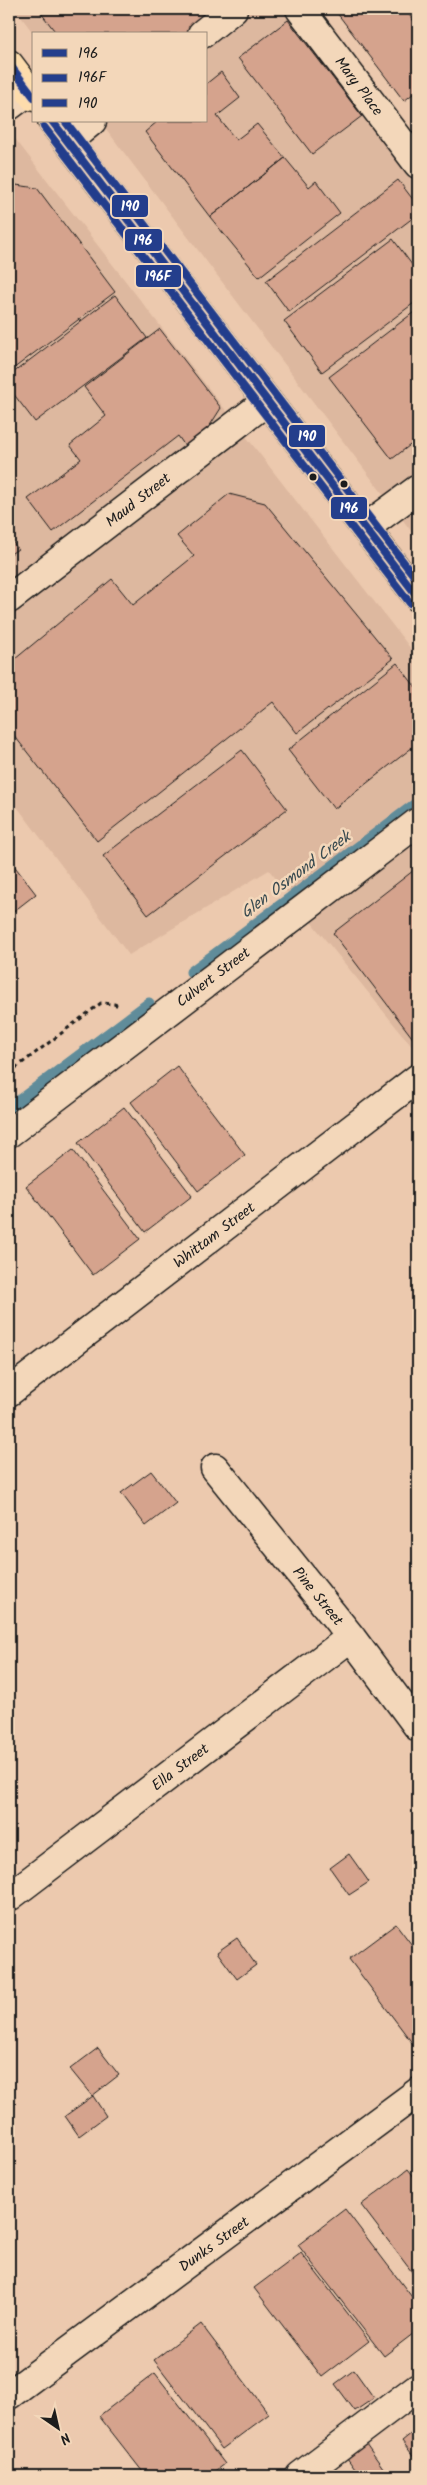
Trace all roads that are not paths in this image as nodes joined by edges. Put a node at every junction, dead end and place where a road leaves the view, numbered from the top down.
1 (233, 9) edge
2 (300, 9) edge
3 (204, 32) edge
4 (9, 64) edge
5 (24, 98) edge
6 (89, 122) edge
7 (60, 131) edge
8 (418, 164) edge
9 (267, 401) junction
10 (418, 489) edge
11 (365, 528) junction
12 (418, 597) edge
13 (9, 599) edge
14 (418, 822) edge
15 (418, 1078) edge
16 (9, 1133) edge
17 (9, 1392) edge
18 (215, 1468) dead end
19 (351, 1637) junction
20 (418, 1727) edge
21 (9, 1897) edge
22 (418, 2092) edge
23 (418, 2387) edge
24 (9, 2395) edge
25 (300, 2476) edge

1 - 3 street
2 - 8 street, Mary Place
4 - 5 main road
6 - 7 street
7 - 9 main road
9 - 11 main road
9 - 13 street, Maud Street
10 - 11 street
11 - 12 main road
14 - 16 street, Culvert Street
15 - 17 street, Whittam Street
18 - 19 street, Pine Street
19 - 20 street, Pine Street
19 - 21 street, Ella Street
22 - 24 street, Dunks Street
23 - 25 street

